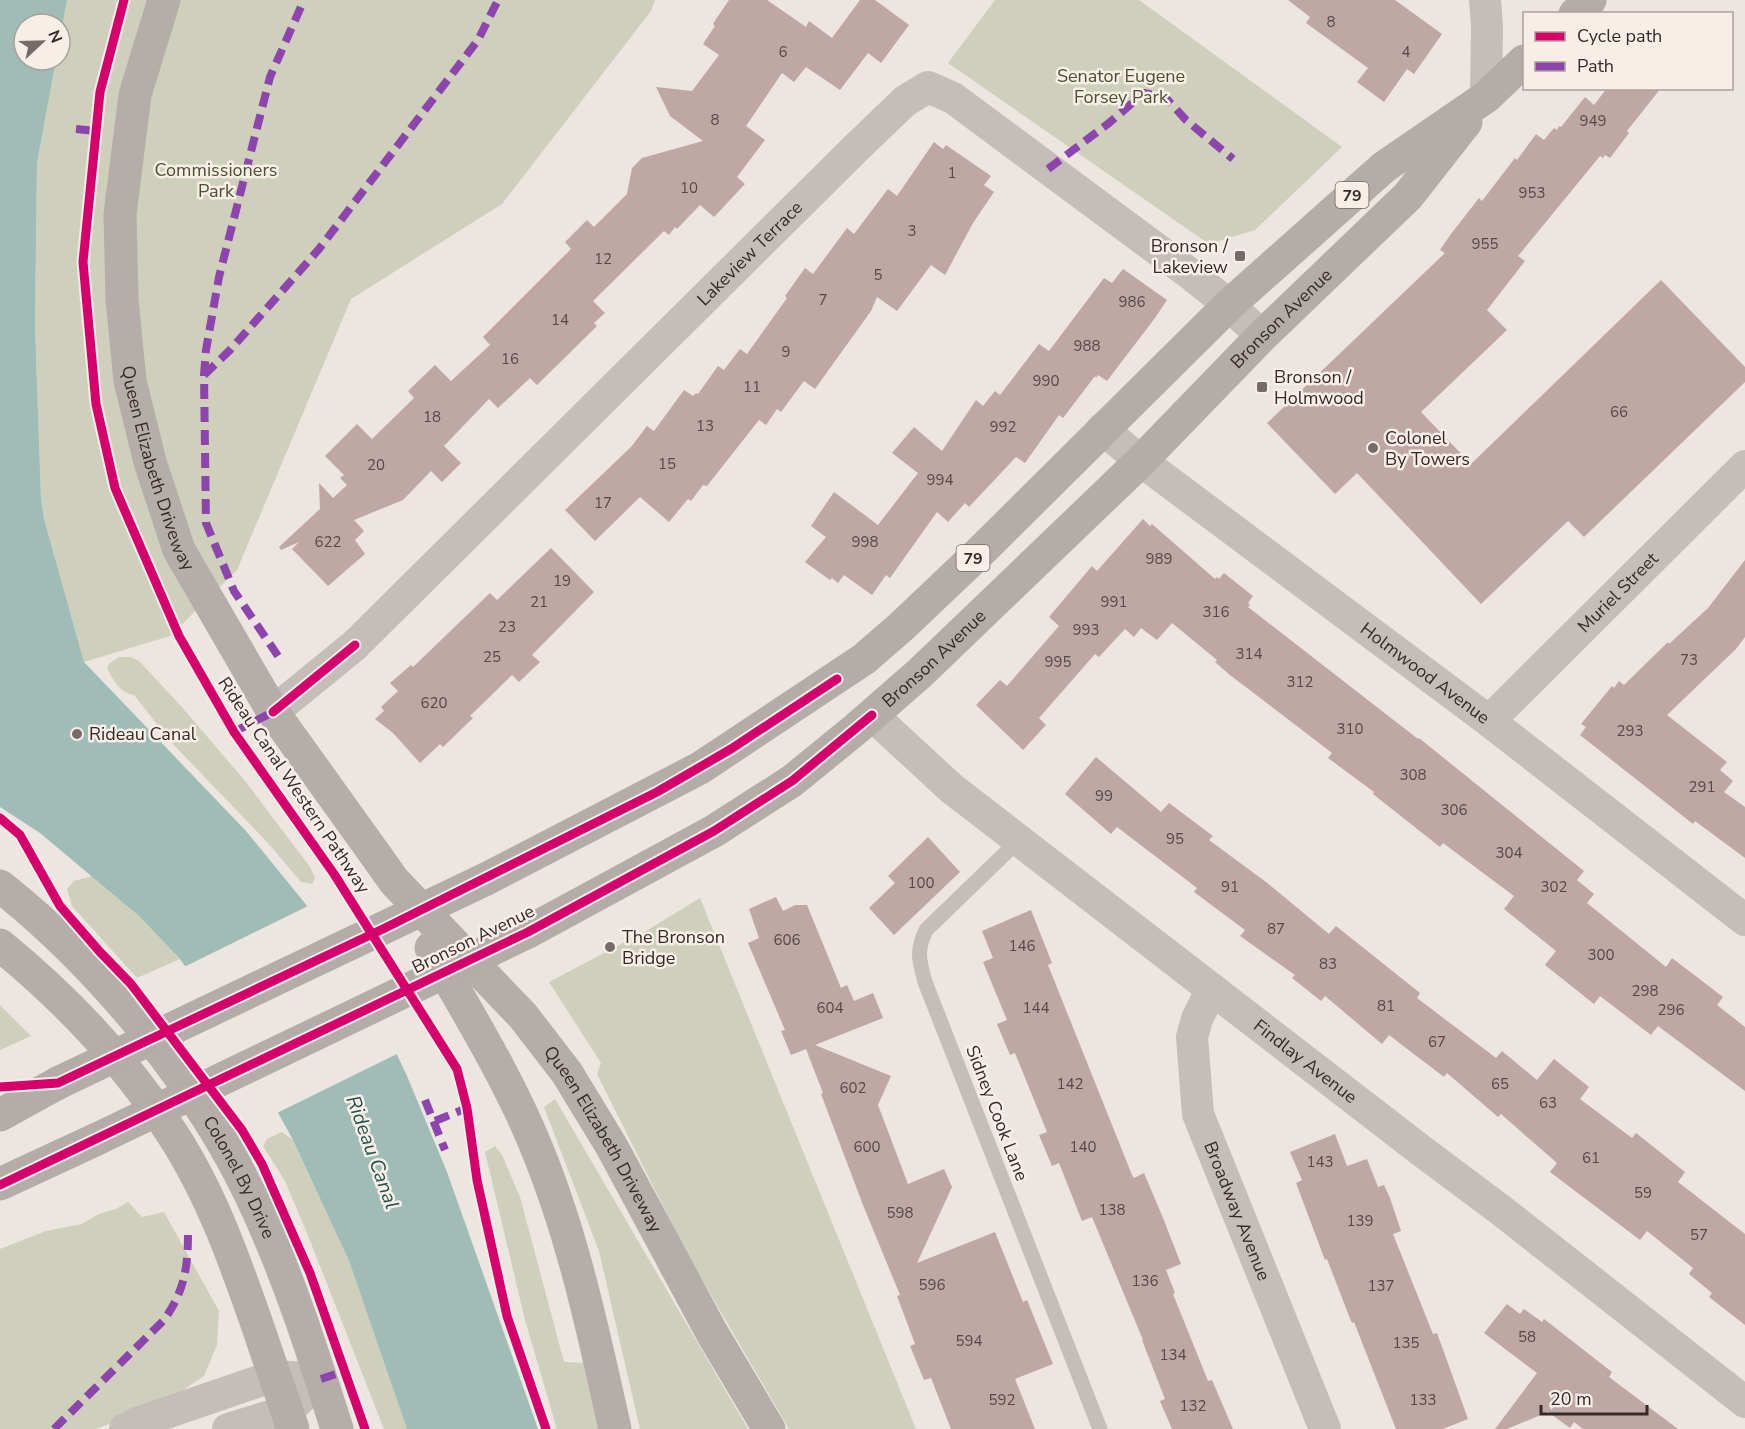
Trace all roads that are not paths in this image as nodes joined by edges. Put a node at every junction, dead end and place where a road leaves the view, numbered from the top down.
1 (164, 0) edge
2 (1485, 0) edge
3 (1523, 62) edge
4 (1486, 97) junction
5 (1228, 305) junction
6 (1262, 336) junction
7 (1102, 429) junction
8 (1141, 461) junction
9 (1745, 466) edge
10 (273, 712) junction
11 (872, 715) junction
12 (1489, 720) junction
13 (1019, 840) junction
14 (394, 881) junction
15 (0, 886) edge
16 (1745, 920) edge
17 (0, 945) edge
18 (1212, 989) junction
19 (0, 1115) edge
20 (0, 1184) edge
21 (274, 1376) junction
22 (321, 1379) junction
23 (1745, 1402) edge
24 (290, 1420) edge
25 (125, 1429) edge
26 (228, 1429) edge
27 (337, 1429) edge
28 (615, 1429) edge
29 (769, 1429) edge
30 (1100, 1429) edge
31 (1325, 1429) edge

1 - 10 main road, Queen Elizabeth Driveway
2 - 4 street
3 - 4 main road, Bronson Avenue / 79
4 - 5 main road, Bronson Avenue / 79
4 - 6 main road, Bronson Avenue / 79
5 - 6 street, Lakeview Terrace
5 - 7 main road, Bronson Avenue / 79
5 - 10 street, Lakeview Terrace
6 - 8 main road, Bronson Avenue / 79
7 - 8 street, Holmwood Avenue
7 - 19 main road, Bronson Avenue / 79, bridge
8 - 11 main road, Bronson Avenue / 79
8 - 12 street, Holmwood Avenue
9 - 12 street, Muriel Street
10 - 14 main road, Queen Elizabeth Driveway
11 - 13 street, Findlay Avenue
11 - 20 main road, Bronson Avenue / 79, bridge
12 - 16 street, Holmwood Avenue
13 - 18 street, Findlay Avenue
13 - 30 lane, Sidney Cook Lane
14 - 28 main road, Queen Elizabeth Driveway
14 - 29 main road, Queen Elizabeth Driveway
15 - 22 main road, Colonel By Drive
17 - 21 main road, Colonel By Drive
18 - 23 street, Findlay Avenue
18 - 31 street, Broadway Avenue
21 - 22 street
21 - 24 main road, Colonel By Drive
21 - 25 street
22 - 24 street
22 - 27 main road, Colonel By Drive
24 - 26 street

